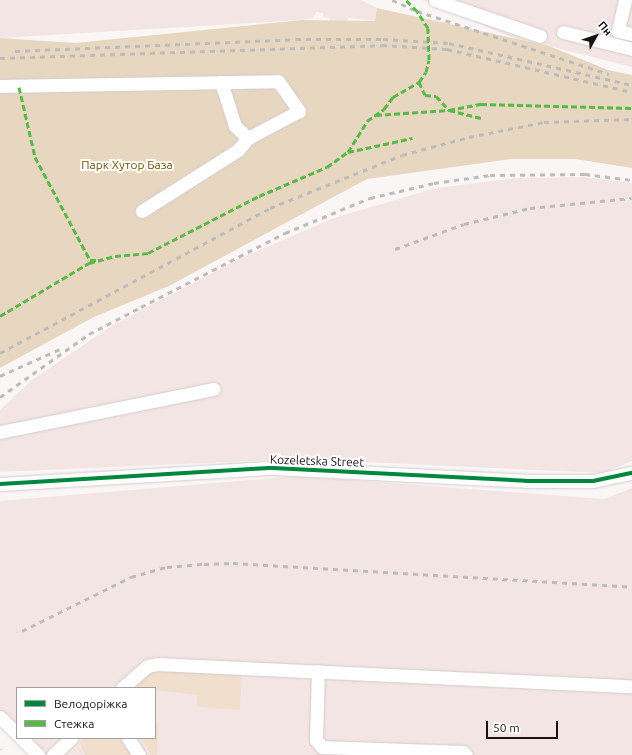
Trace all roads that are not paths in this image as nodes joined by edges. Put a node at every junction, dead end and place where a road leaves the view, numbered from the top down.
1 (435, 0) edge
2 (625, 0) edge
3 (563, 32) dead end
4 (632, 34) edge
5 (540, 36) dead end
6 (632, 49) edge
7 (221, 82) junction
8 (0, 86) edge
9 (248, 138) junction
10 (142, 212) dead end
11 (214, 389) dead end
12 (0, 432) edge
13 (632, 473) edge
14 (0, 484) edge
15 (318, 671) junction
16 (632, 686) edge
17 (123, 687) edge
18 (0, 717) edge
19 (16, 733) edge
20 (22, 739) edge
21 (129, 739) edge
22 (38, 755) edge
23 (139, 755) edge
24 (466, 755) edge

1 - 5 street
2 - 4 street
3 - 6 street
7 - 8 street
7 - 9 street
7 - 9 street
9 - 10 street
11 - 12 street
13 - 14 street, Kozeletska Street
15 - 16 street
15 - 17 street
15 - 24 street
18 - 19 street
20 - 22 street
21 - 23 street

